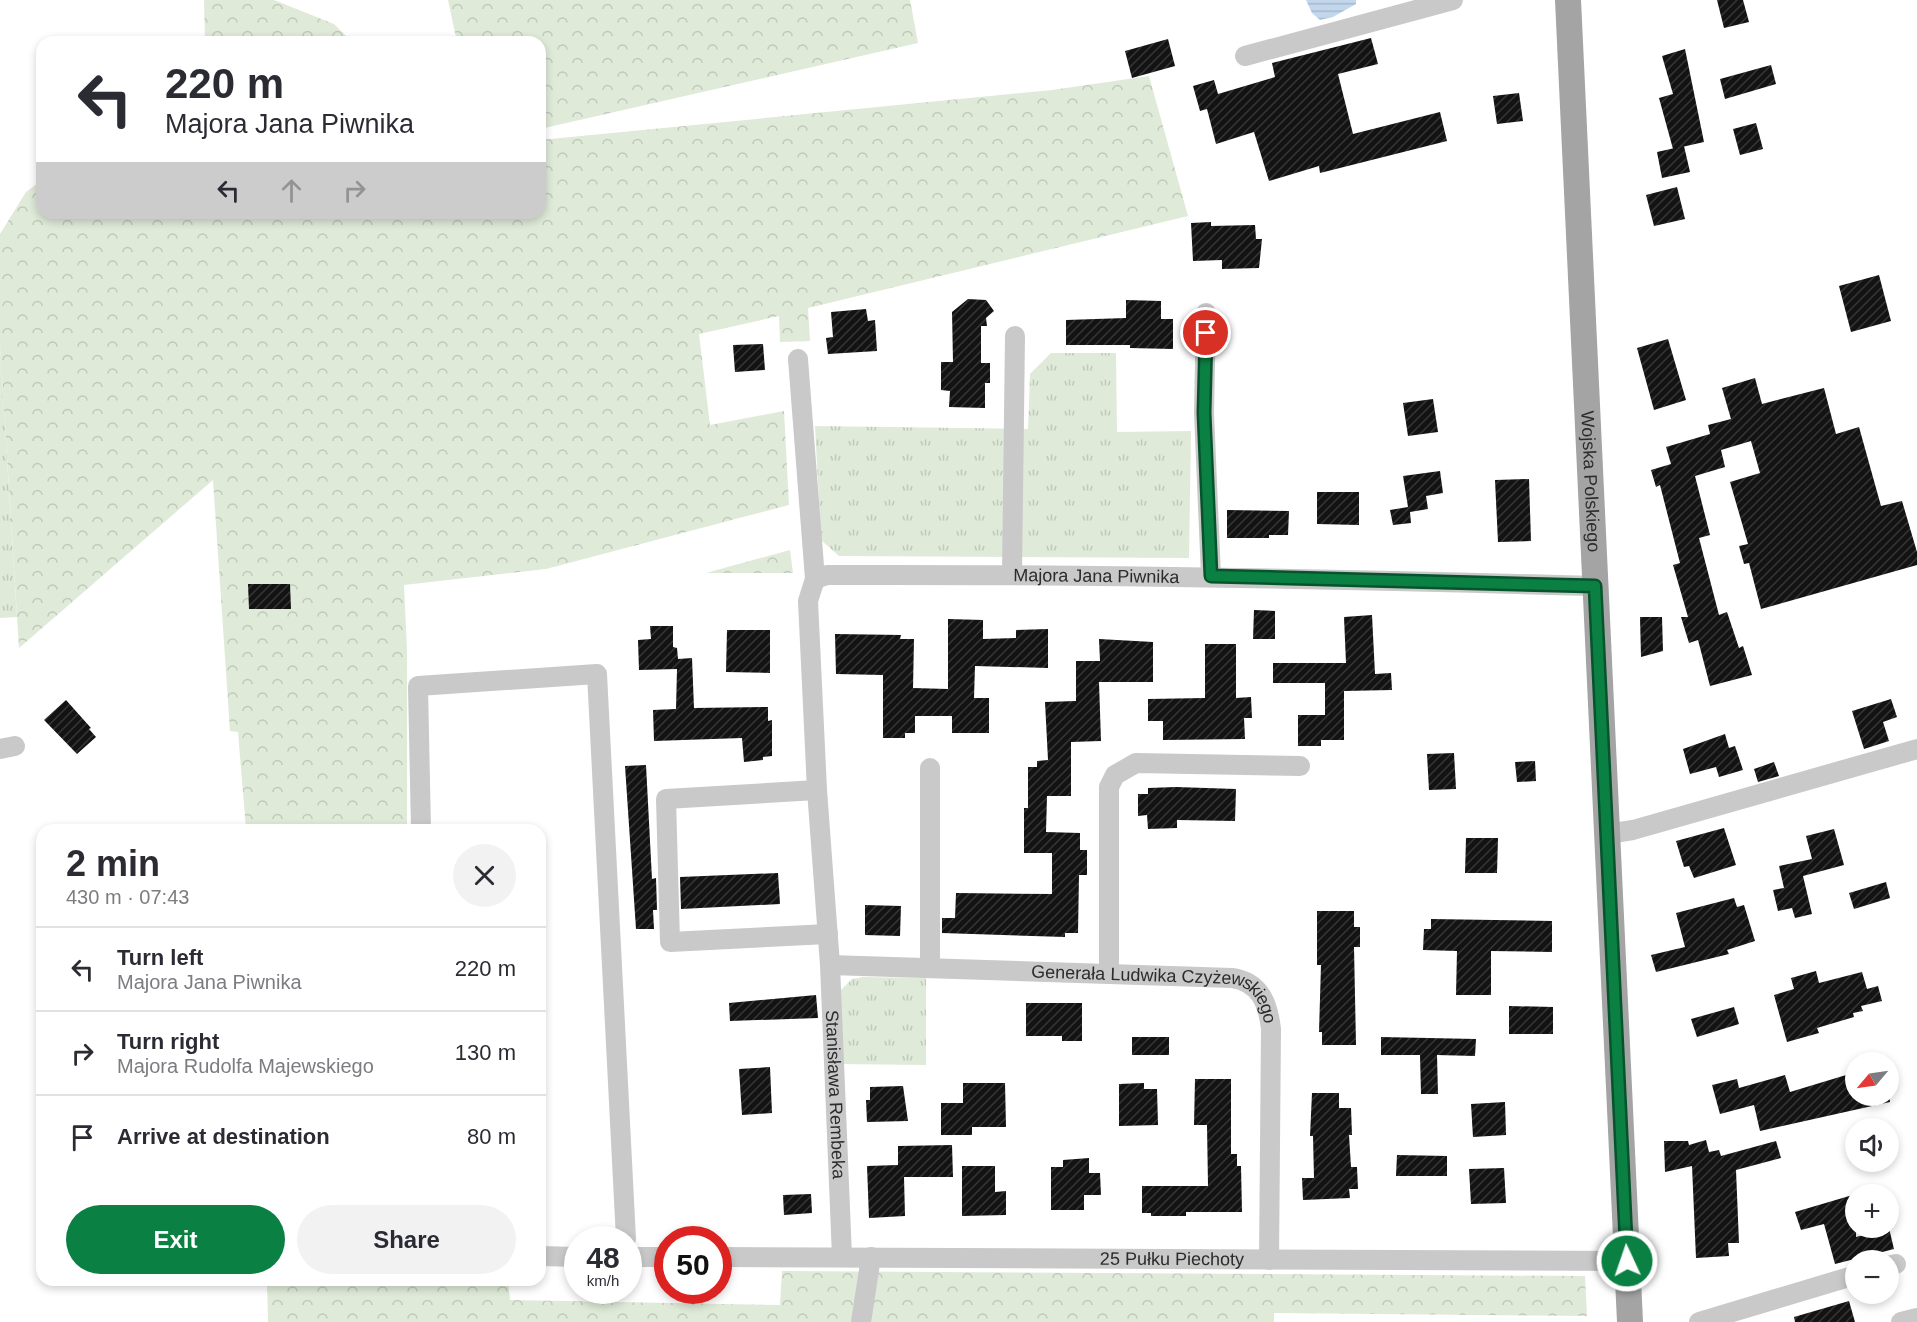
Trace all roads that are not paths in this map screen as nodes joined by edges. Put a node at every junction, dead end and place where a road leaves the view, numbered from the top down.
1 (1453, 0) edge
2 (1568, 0) edge
3 (1245, 56) dead end
4 (1206, 313) dead end
5 (1015, 336) dead end
6 (798, 359) dead end
7 (1012, 574) junction
8 (1211, 576) junction
9 (815, 579) junction
10 (1595, 586) junction
11 (1917, 748) edge
12 (1300, 766) dead end
13 (930, 768) dead end
14 (817, 790) junction
15 (421, 824) edge
16 (1606, 834) junction
17 (828, 934) junction
18 (830, 965) junction
19 (930, 968) junction
20 (1108, 973) junction
21 (625, 1226) edge
22 (546, 1256) edge
23 (564, 1257) edge
24 (732, 1257) edge
25 (842, 1257) junction
26 (871, 1257) junction
27 (1269, 1260) junction
28 (1627, 1261) junction
29 (1845, 1278) edge
30 (1917, 1318) edge
31 (861, 1322) edge
32 (1630, 1322) edge
33 (1699, 1322) edge
34 (1901, 1322) edge

1 - 3 street
2 - 10 main road, Wojska Polskiego
4 - 8 street
5 - 7 street
6 - 9 street, Stanisława Rembeka
7 - 8 street, Majora Jana Piwnika
7 - 9 street, Majora Jana Piwnika
8 - 10 street, Majora Jana Piwnika
9 - 14 street, Stanisława Rembeka
10 - 16 main road, Wojska Polskiego
11 - 16 street
12 - 20 street
13 - 19 street
14 - 17 street, Stanisława Rembeka
14 - 17 street
15 - 21 street
16 - 28 main road, Wojska Polskiego
17 - 18 street, Stanisława Rembeka
18 - 19 street, Generała Ludwika Czyżewskiego
18 - 25 street, Stanisława Rembeka
19 - 20 street, Generała Ludwika Czyżewskiego
20 - 27 street, Generała Ludwika Czyżewskiego
22 - 23 street
24 - 25 street, 25 Pułku Piechoty
25 - 26 street, 25 Pułku Piechoty
26 - 27 street, 25 Pułku Piechoty
26 - 31 street
27 - 28 street, 25 Pułku Piechoty
28 - 32 main road, Wojska Polskiego
29 - 33 street
30 - 34 street

